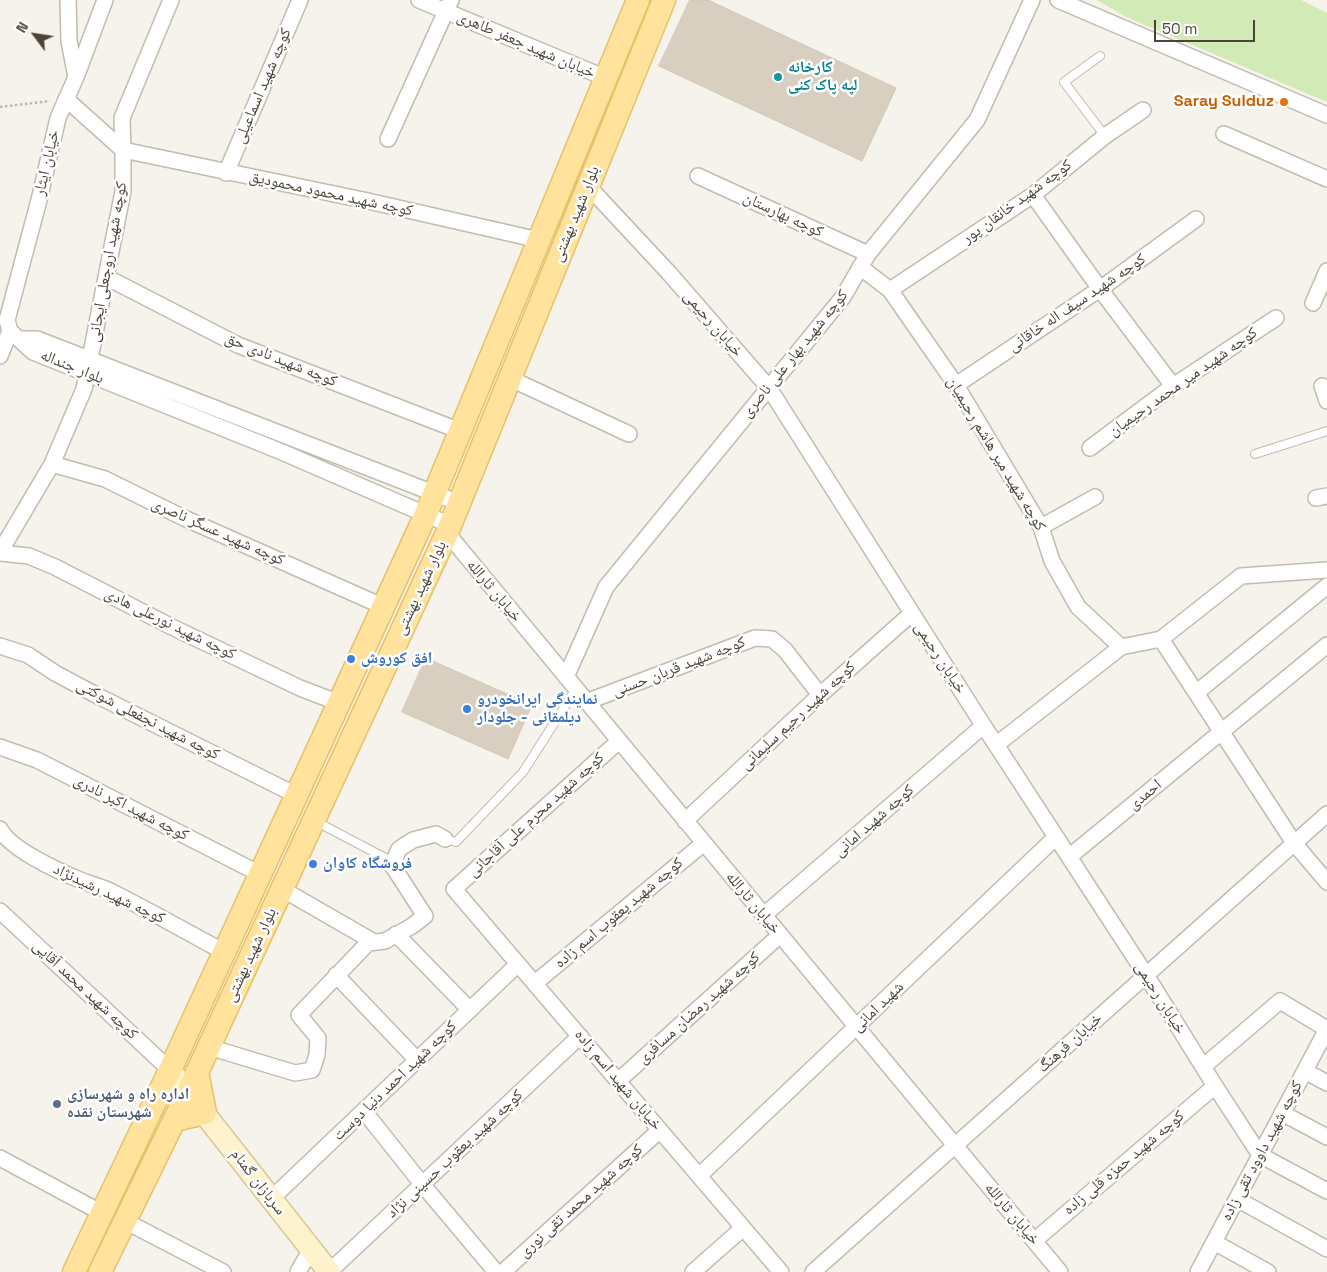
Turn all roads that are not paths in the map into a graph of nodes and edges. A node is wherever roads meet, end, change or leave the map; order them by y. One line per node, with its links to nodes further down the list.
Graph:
1 (68, 0): 12 (street)
2 (105, 0): 12 (street, خیابان ایثار)
3 (171, 0): 20 (street, کوچه شهید اروجعلی ایجانی)
4 (300, 0): 21 (street, کوچه شهید اسماعیلی)
5 (419, 0): 10 (street, خیابان شهید جعفر طاهری)
6 (638, 0): 13 (main road, بلوار شهید بهشتی)
7 (664, 0): 24 (main road, بلوار شهید بهشتی)
8 (1032, 0): 28 (street, کوچه شهید بهار علی ناصری)
9 (1058, 0): 16 (street)
10 (448, 6): 13 (street, خیابان شهید جعفر طاهری); 19 (street)
11 (1100, 56): 18 (lane)
12 (76, 77): 14 (street, خیابان ایثار)
13 (606, 78): 27 (main road, بلوار شهید بهشتی)
14 (66, 99): 20 (street); 35 (street, خیابان ایثار)
15 (1143, 110): 18 (street, کوچه شهید خانقان پور)
16 (1327, 115)
17 (1224, 134): 23 (street)
18 (1105, 136): 25 (street, کوچه شهید خانقان پور)
19 (388, 139)
20 (123, 150): 21 (street, کوچه شهید محمود محمودیق); 30 (street, کوچه شهید اروجعلی ایجانی)
21 (226, 173): 27 (street, کوچه شهید محمود محمودیق)
22 (698, 176): 28 (street, کوچه بهارستان)
23 (1327, 179)
24 (588, 186): 38 (main road, بلوار شهید بهشتی); 42 (street, خیابان رحیمی)
25 (1033, 195): 31 (street); 32 (street, کوچه شهید خانقان پور)
26 (1196, 219): 31 (street, کوچه شهید سیف اله خاقانی)
27 (539, 240): 46 (main road, بلوار شهید بهشتی)
28 (864, 261): 32 (street, کوچه شهید میر هاشم رحیمیان); 42 (street, کوچه شهید بهار علی ناصری)
29 (1327, 271): 33 (street)
30 (106, 277): 37 (street, کوچه شهید اروجعلی ایجانی); 46 (street, کوچه شهید نادی حق)
31 (1100, 289): 39 (street, کوچه شهید سیف اله خاقانی); 40 (street)
32 (890, 290): 39 (street, کوچه شهید میر هاشم رحیمیان)
33 (1313, 303)
34 (1276, 318): 40 (street, کوچه شهید میر محمد رحیمیان)
35 (15, 335): 36 (street, خیابان ایثار); 37 (street, بلوار جنداله)
36 (0, 356)
37 (89, 367): 44 (street, بلوار جنداله); 45 (street, بلوار جنداله); 51 (street, کوچه شهید اروجعلی ایجانی)
38 (509, 378): 48 (street); 54 (main road, بلوار شهید بهشتی)
39 (956, 385): 56 (street, کوچه شهید میر هاشم رحیمیان)
40 (1173, 386): 49 (street, کوچه شهید میر محمد رحیمیان)
41 (1322, 386): 43 (street)
42 (769, 388): 62 (street, خیابان رحیمی); 67 (street, کوچه شهید بهار علی ناصری)
43 (1327, 401)
44 (236, 416): 45 (street); 52 (street, بلوار جنداله)
45 (227, 430): 55 (street, بلوار جنداله)
46 (460, 431): 52 (main road, بلوار شهید بهشتی)
47 (1327, 431): 50 (lane)
48 (629, 434)
49 (1090, 448)
50 (1255, 454)
51 (52, 464): 58 (street, کوچه شهید اروجعلی ایجانی); 61 (street, کوچه شهید عسگر ناصری)
52 (435, 493): 54 (street, بلوار جنداله); 55 (main road, بلوار شهید بهشتی)
53 (1095, 497): 56 (street)
54 (459, 503): 57 (main road, بلوار شهید بهشتی)
55 (426, 514): 57 (street, بلوار جنداله); 61 (main road, بلوار شهید بهشتی)
56 (1041, 527): 66 (street, کوچه شهید میر هاشم رحیمیان)
57 (448, 529): 67 (street, خیابان ثارالله); 80 (main road, بلوار شهید بهشتی)
58 (0, 553): 72 (street, کوچه شهید نورعلی هادی)
59 (1327, 570): 63 (street)
60 (1327, 586): 69 (street)
61 (382, 606): 72 (main road, بلوار شهید بهشتی)
62 (911, 614): 70 (street, کوچه شهید رحیم سلیمانی); 73 (street, خیابان رحیمی)
63 (1161, 639): 66 (street); 69 (street)
64 (1327, 645): 74 (street, احمدی)
65 (0, 646): 78 (street, کوچه شهید نجفعلی شوکتی)
66 (1121, 647): 76 (street)
67 (566, 677): 68 (street, خیابان ثارالله)
68 (576, 689): 71 (street, خیابان ثارالله); 84 (lane, کوچه شهید محرم علی آقاجانی)
69 (1196, 693): 74 (street)
70 (820, 694): 71 (street, کوچه شهید قربان حسنی); 81 (street, کوچه شهید رحیم سلیمانی)
71 (586, 702): 75 (street, خیابان ثارالله)
72 (338, 704): 78 (main road, بلوار شهید بهشتی)
73 (983, 726): 76 (street, خیابان رحیمی); 94 (street, کوچه شهید امانی)
74 (1222, 732): 86 (street); 87 (street, احمدی)
75 (619, 740): 81 (street, خیابان ثارالله); 92 (street, کوچه شهید محرم علی آقاجانی)
76 (996, 745): 83 (street, خیابان رحیمی)
77 (0, 747): 89 (street, کوچه شهید اکبر نادری)
78 (296, 795): 89 (main road, بلوار شهید بهشتی)
79 (1327, 814): 86 (street, خیابان فرهنگ)
80 (314, 820): 88 (lane); 91 (main road, بلوار شهید بهشتی)
81 (685, 821): 85 (street, خیابان ثارالله)
82 (0, 828): 98 (street, کوچه شهید رشیدنژاد)
83 (1056, 837): 87 (street, خیابان رحیمی); 104 (street, شهید امانی)
84 (445, 839): 88 (street)
85 (704, 843): 94 (street, خیابان ثارالله); 102 (street, کوچه شهید یعقوب اسم زاده)
86 (1294, 844): 90 (street); 100 (street, خیابان فرهنگ)
87 (1069, 857): 100 (street, خیابان رحیمی)
88 (393, 862): 95 (street)
89 (260, 874): 98 (main road, بلوار شهید بهشتی)
90 (1327, 882)
91 (282, 889): 97 (street); 107 (main road, بلوار شهید بهشتی)
92 (454, 889): 99 (street, خیابان شهید اسم زاده)
93 (0, 911): 110 (street, کوچه شهید محمد آقایی)
94 (764, 916): 96 (street, خیابان ثارالله)
95 (396, 934): 97 (street); 103 (street)
96 (780, 935): 104 (street, خیابان ثارالله); 113 (street, کوچه شهید رمضان مسافری)
97 (374, 942): 101 (street)
98 (224, 952): 110 (main road, بلوار شهید بهشتی)
99 (518, 964): 102 (street, خیابان شهید اسم زاده); 103 (street, کوچه شهید احمد دنیا دوست)
100 (1146, 975): 109 (street, خیابان رحیمی); 123 (street, خیابان فرهنگ)
101 (336, 976): 107 (street); 108 (street)
102 (535, 983): 106 (street, خیابان شهید اسم زاده)
103 (470, 1010): 108 (street, کوچه شهید احمد دنیا دوست)
104 (857, 1027): 123 (street, خیابان ثارالله); 126 (street, شهید امانی)
105 (1327, 1029): 109 (street); 111 (street, کوچه شهید داوود تقی زاده)
106 (580, 1036): 113 (street, خیابان شهید اسم زاده); 127 (street, کوچه شهید یعقوب حسینی نژاد)
107 (209, 1047): 112 (main road, بلوار شهید بهشتی)
108 (417, 1060): 117 (street, کوچه شهید احمد دنیا دوست)
109 (1204, 1066): 115 (street, خیابان رحیمی)
110 (170, 1070): 116 (street, سربازان گمنام); 131 (main road, بلوار شهید بهشتی)
111 (1305, 1071): 114 (street); 118 (street, کوچه شهید داوود تقی زاده)
112 (197, 1072): 116 (main road, بلوار شهید بهشتی); 119 (main road)
113 (618, 1081): 121 (street, خیابان شهید اسم زاده)
114 (1327, 1083)
115 (1215, 1086): 124 (street, خیابان رحیمی); 134 (street, کوچه شهید حمزه قلی زاده)
116 (188, 1092): 119 (street, سربازان گمنام); 120 (main road, بلوار شهید بهشتی)
117 (364, 1111): 127 (street); 129 (street, کوچه شهید احمد دنیا دوست)
118 (1282, 1113): 122 (street); 124 (street, کوچه شهید داوود تقی زاده)
119 (205, 1114): 120 (main road); 129 (street, سربازان گمنام)
120 (174, 1120): 132 (main road, بلوار شهید بهشتی)
121 (660, 1130): 126 (street, خیابان شهید اسم زاده); 144 (street, کوچه شهید محمد تقی نوری)
122 (1327, 1137)
123 (955, 1146): 134 (street, خیابان ثارالله); 147 (street, خیابان فرهنگ)
124 (1260, 1155): 128 (street); 130 (street, کوچه شهید داوود تقی زاده)
125 (0, 1158): 131 (street)
126 (699, 1176): 133 (street, خیابان شهید اسم زاده)
127 (422, 1184): 142 (street, کوچه شهید یعقوب حسینی نژاد); 143 (street)
128 (1327, 1191)
129 (271, 1199): 136 (street, سربازان گمنام)
130 (1236, 1200): 135 (street, کوچه شهید داوود تقی زاده); 137 (street)
131 (102, 1213): 138 (main road, بلوار شهید بهشتی)
132 (125, 1221): 139 (main road, بلوار شهید بهشتی); 140 (street)
133 (743, 1228): 145 (street); 146 (street, خیابان شهید اسم زاده)
134 (1034, 1241): 148 (street, خیابان ثارالله)
135 (1214, 1242): 149 (street, کوچه شهید داوود تقی زاده); 150 (street)
136 (311, 1249): 141 (street); 142 (street, سربازان گمنام)
137 (1327, 1249)
138 (74, 1272)
139 (100, 1272)
140 (223, 1272)
141 (298, 1272)
142 (329, 1272)
143 (496, 1272)
144 (503, 1272)
145 (693, 1272)
146 (781, 1272)
147 (813, 1272)
148 (1060, 1272)
149 (1198, 1272)
150 (1268, 1272)

